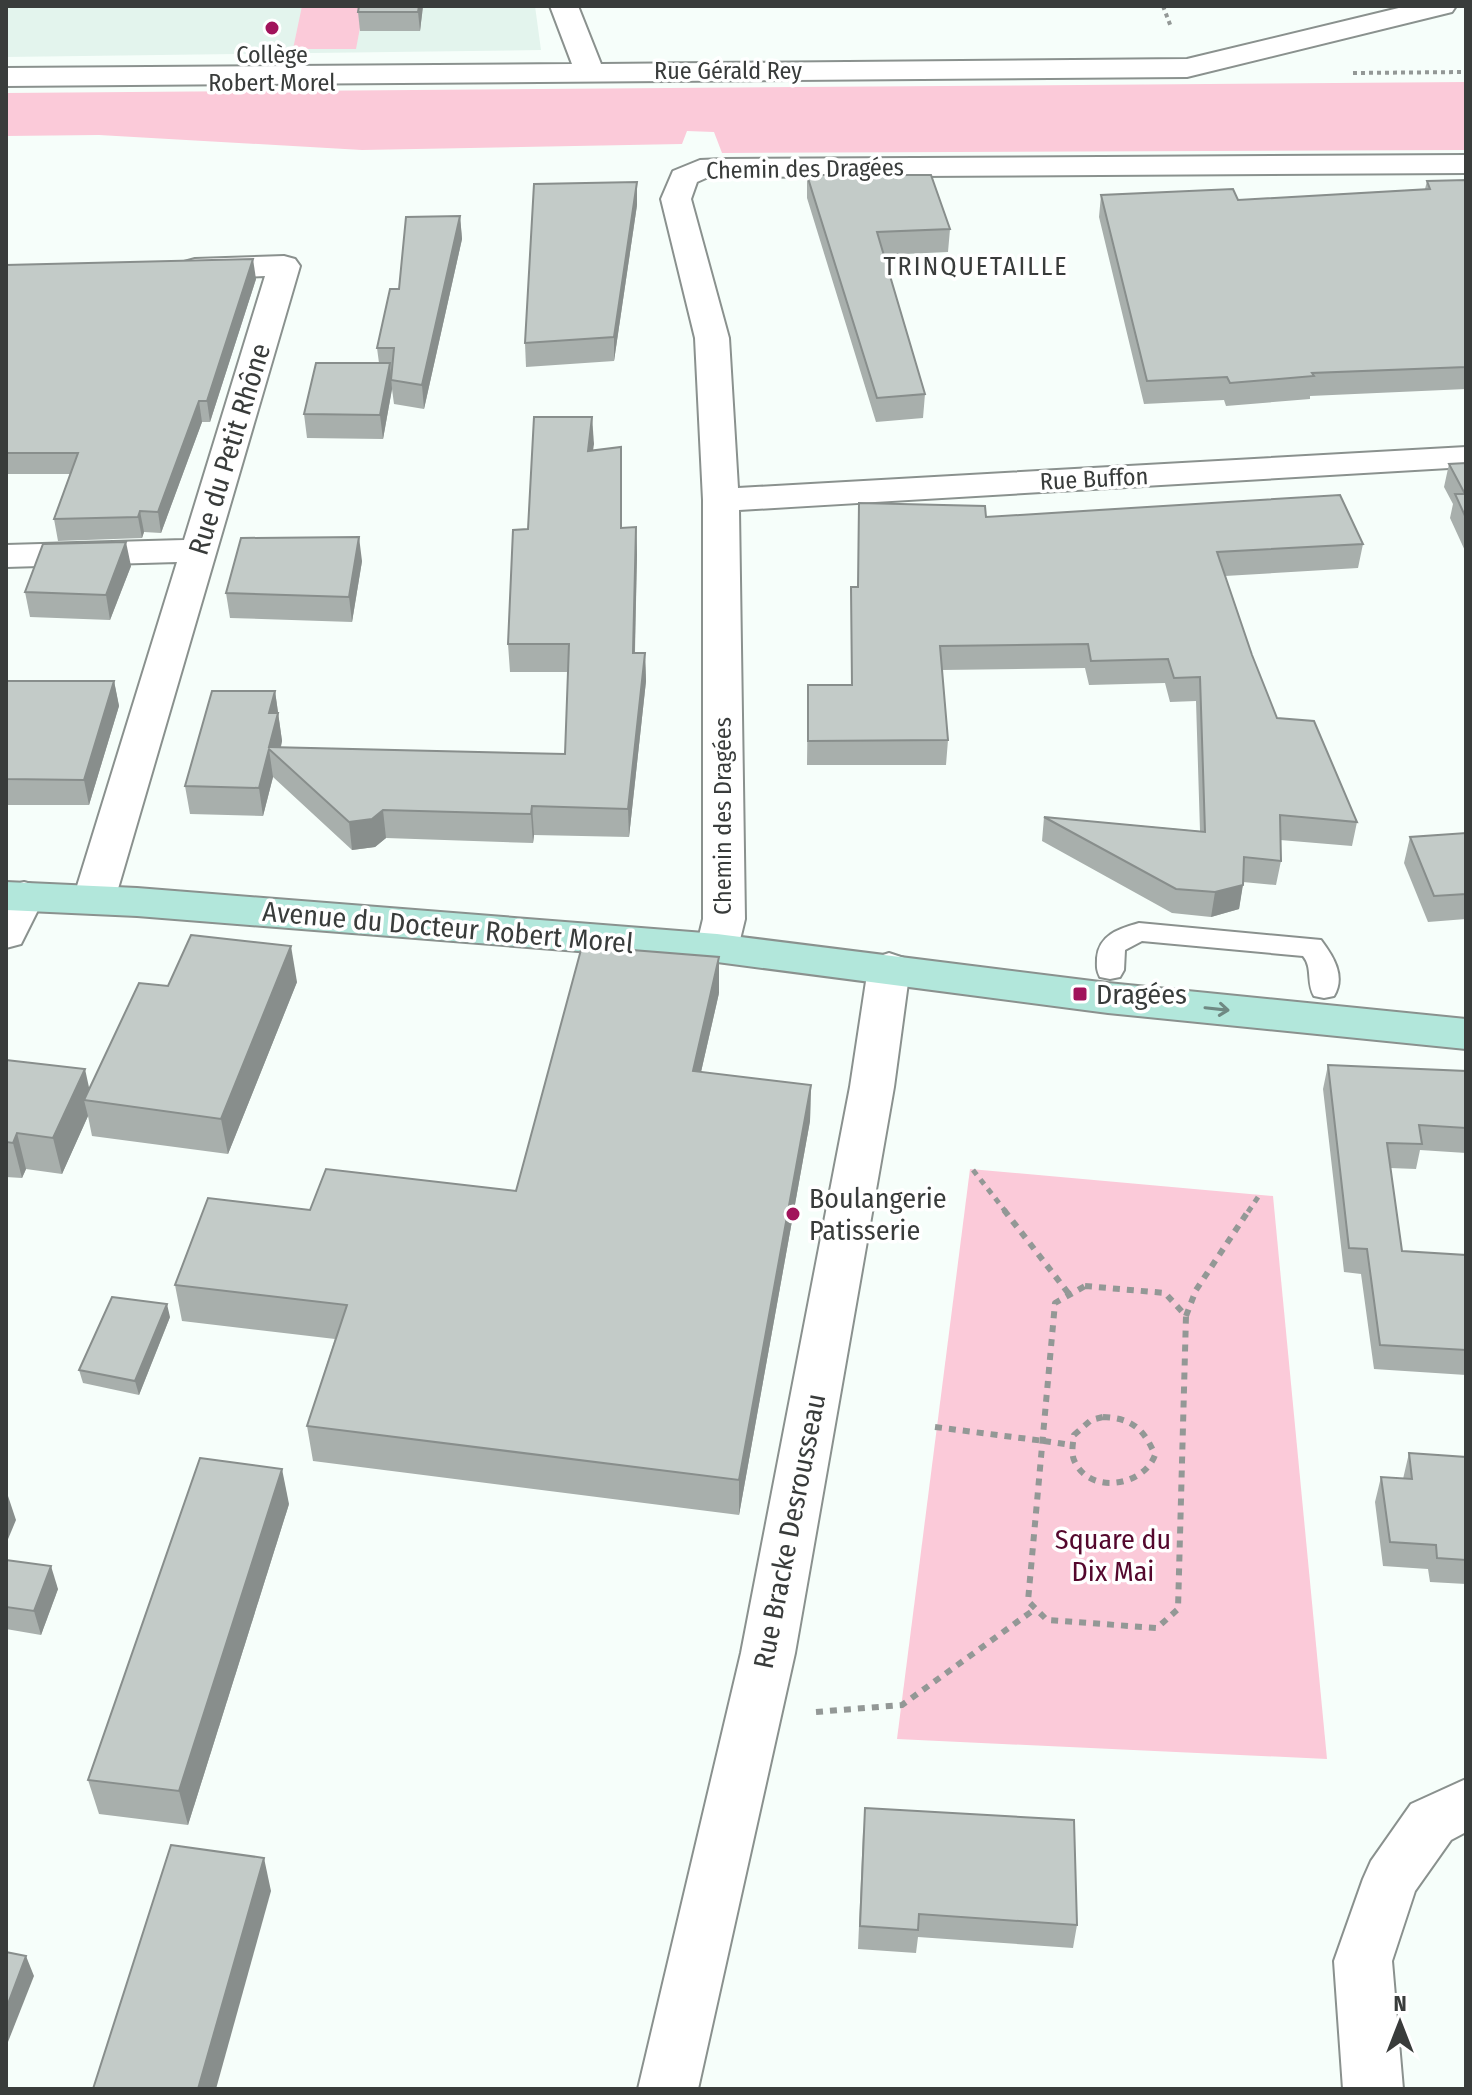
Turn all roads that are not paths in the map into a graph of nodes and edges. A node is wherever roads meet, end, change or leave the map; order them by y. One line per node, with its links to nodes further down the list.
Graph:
1 (564, 6): 3 (street)
2 (1442, 6): 3 (street, Rue Gérald Rey)
3 (590, 72): 4 (street, Rue Gérald Rey)
4 (6, 77)
5 (1466, 164): 8 (street, Chemin des Dragées)
6 (161, 269): 9 (street, Rue du Petit Rhône)
7 (1466, 457): 8 (street, Rue Buffon)
8 (721, 500): 14 (street, Chemin des Dragées)
9 (198, 551): 10 (street); 12 (street, Rue du Petit Rhône)
10 (6, 556)
11 (15, 896): 12 (street, Avenue du Docteur Robert Morel); 13 (street)
12 (94, 899): 14 (street, Avenue du Docteur Robert Morel)
13 (6, 934)
14 (717, 948): 15 (street, Avenue du Docteur Robert Morel)
15 (889, 968): 16 (street, Avenue du Docteur Robert Morel); 17 (street, Avenue du Docteur Robert Morel, one-way to 17); 19 (street, Rue Bracke Desrousseau)
16 (1466, 1011)
17 (1466, 1034)
18 (1466, 1804): 20 (street)
19 (668, 2089)
20 (1373, 2089)

